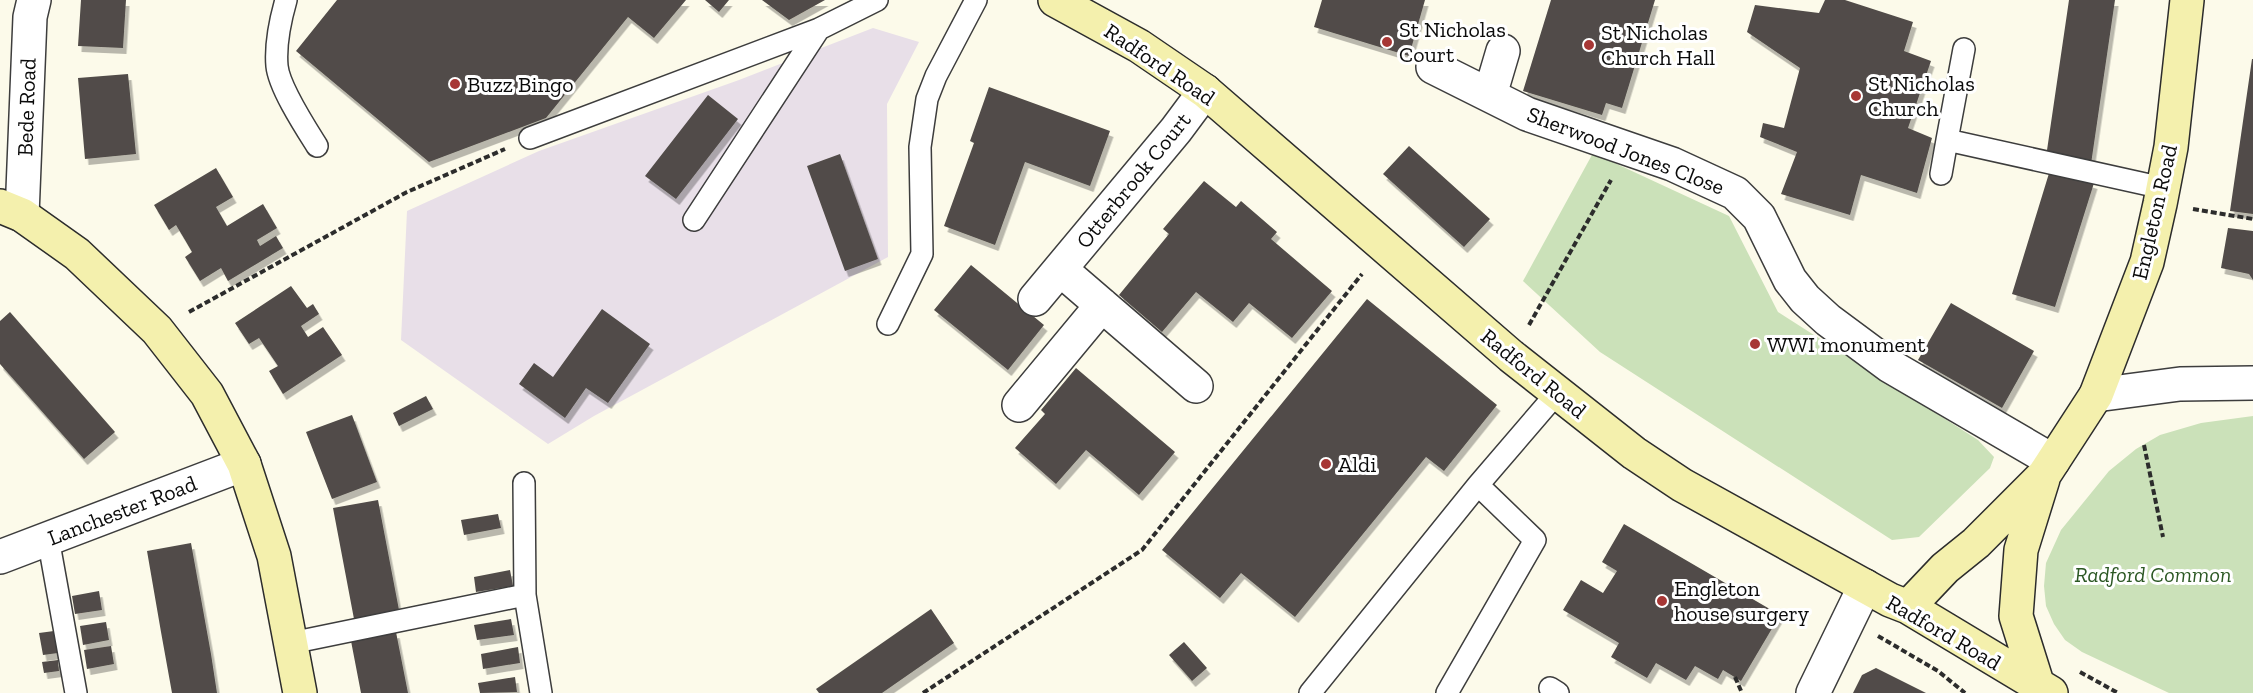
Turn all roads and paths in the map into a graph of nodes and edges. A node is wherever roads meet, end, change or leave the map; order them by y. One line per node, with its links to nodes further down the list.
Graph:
1 (34, 0): 19 (street, Bede Road)
2 (286, 0): 15 (lane)
3 (877, 0): 7 (lane)
4 (976, 0): 26 (lane)
5 (1055, 0): 11 (main road, Radford Road)
6 (2187, 0): 18 (main road, Engleton Road)
7 (819, 29): 13 (lane); 21 (lane)
8 (1964, 49): 14 (lane)
9 (1503, 51): 12 (street)
10 (1433, 67): 12 (street, Sherwood Jones Close)
11 (1205, 91): 22 (main road, Radford Road); 23 (street, Otterbrook Court)
12 (1490, 95): 36 (street, Sherwood Jones Close)
13 (530, 138): 27 (path)
14 (1947, 140): 16 (lane); 18 (lane)
15 (317, 146)
16 (1941, 174)
17 (1613, 177): 28 (path)
18 (2162, 196): 20 (path); 32 (main road, Engleton Road)
19 (11, 210): 27 (main road)
20 (2253, 219)
21 (694, 220)
22 (1384, 246): 31 (main road, Radford Road); 51 (path)
23 (1060, 269): 24 (street, Otterbrook Court); 25 (street, Otterbrook Court)
24 (1035, 298)
25 (1102, 305): 30 (street, Otterbrook Court); 33 (street)
26 (888, 324)
27 (157, 330): 35 (main road)
28 (1526, 331)
29 (2253, 383): 32 (street)
30 (1196, 386)
31 (1557, 393): 38 (lane); 42 (main road, Radford Road)
32 (2096, 395): 36 (main road, Engleton Road)
33 (1019, 405)
34 (2144, 445): 39 (path)
35 (244, 464): 40 (street, Lanchester Road); 45 (main road)
36 (2049, 468): 44 (main road, Engleton Road); 47 (main road, Engleton Road)
37 (524, 483): 43 (lane)
38 (1478, 486): 52 (lane); 53 (lane)
39 (2163, 537)
40 (48, 538): 41 (street, Lanchester Road); 48 (lane)
41 (0, 557)
42 (1865, 586): 44 (main road, Radford Road); 55 (street)
43 (525, 595): 45 (lane); 50 (lane)
44 (1908, 607): 47 (main road, Radford Road)
45 (291, 643): 49 (main road)
46 (1735, 677): 54 (path)
47 (2031, 686)
48 (76, 693)
49 (300, 693)
50 (541, 693)
51 (923, 693)
52 (1310, 693)
53 (1447, 693)
54 (1742, 693)
55 (1813, 693)

